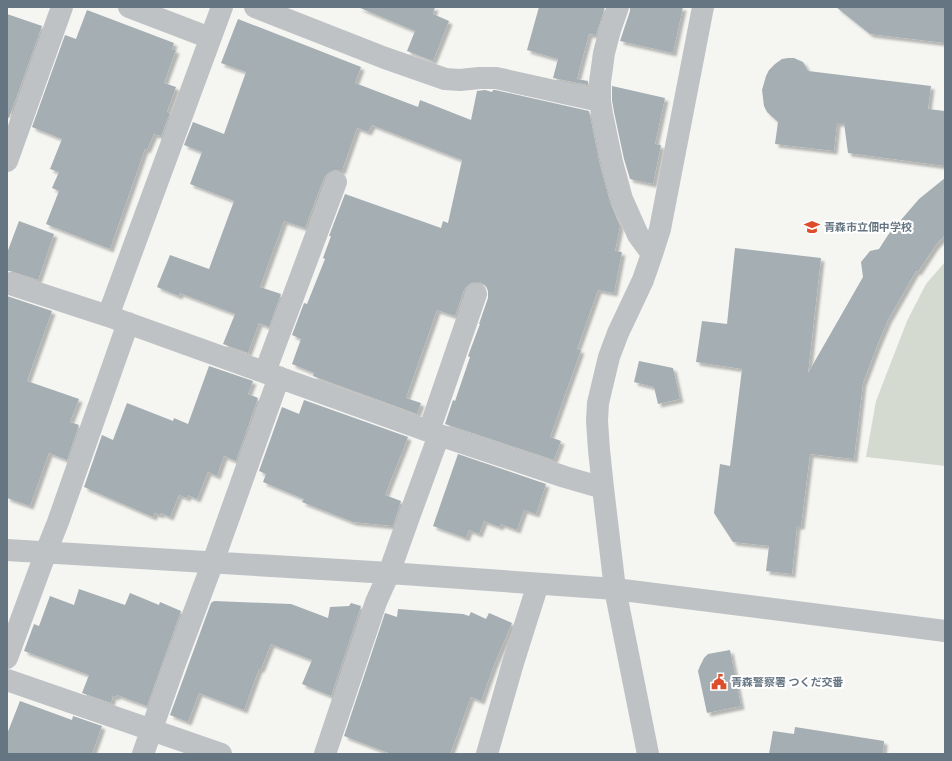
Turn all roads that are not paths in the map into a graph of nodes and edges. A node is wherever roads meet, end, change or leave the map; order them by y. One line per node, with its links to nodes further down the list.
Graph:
1 (62, 7): 9 (street)
2 (129, 7): 7 (street)
3 (222, 7): 7 (street)
4 (254, 7): 8 (street)
5 (618, 7): 8 (street)
6 (704, 7): 11 (street)
7 (210, 38): 14 (street)
8 (600, 101): 11 (street)
9 (7, 161)
10 (336, 182): 15 (street)
11 (652, 254): 17 (street)
12 (7, 283): 14 (street)
13 (476, 294): 16 (street)
14 (118, 320): 15 (street); 19 (street)
15 (272, 374): 16 (street); 20 (street)
16 (434, 433): 17 (street); 21 (street)
17 (602, 488): 23 (street)
18 (7, 550): 19 (street)
19 (46, 552): 20 (street); 25 (street)
20 (213, 562): 21 (street); 27 (street)
21 (389, 573): 22 (street); 30 (street)
22 (538, 584): 23 (street); 31 (street)
23 (615, 589): 24 (street); 32 (street)
24 (945, 631)
25 (7, 658)
26 (7, 680): 27 (street)
27 (151, 729): 28 (street); 29 (street)
28 (143, 754)
29 (221, 754)
30 (325, 754)
31 (487, 754)
32 (648, 754)

